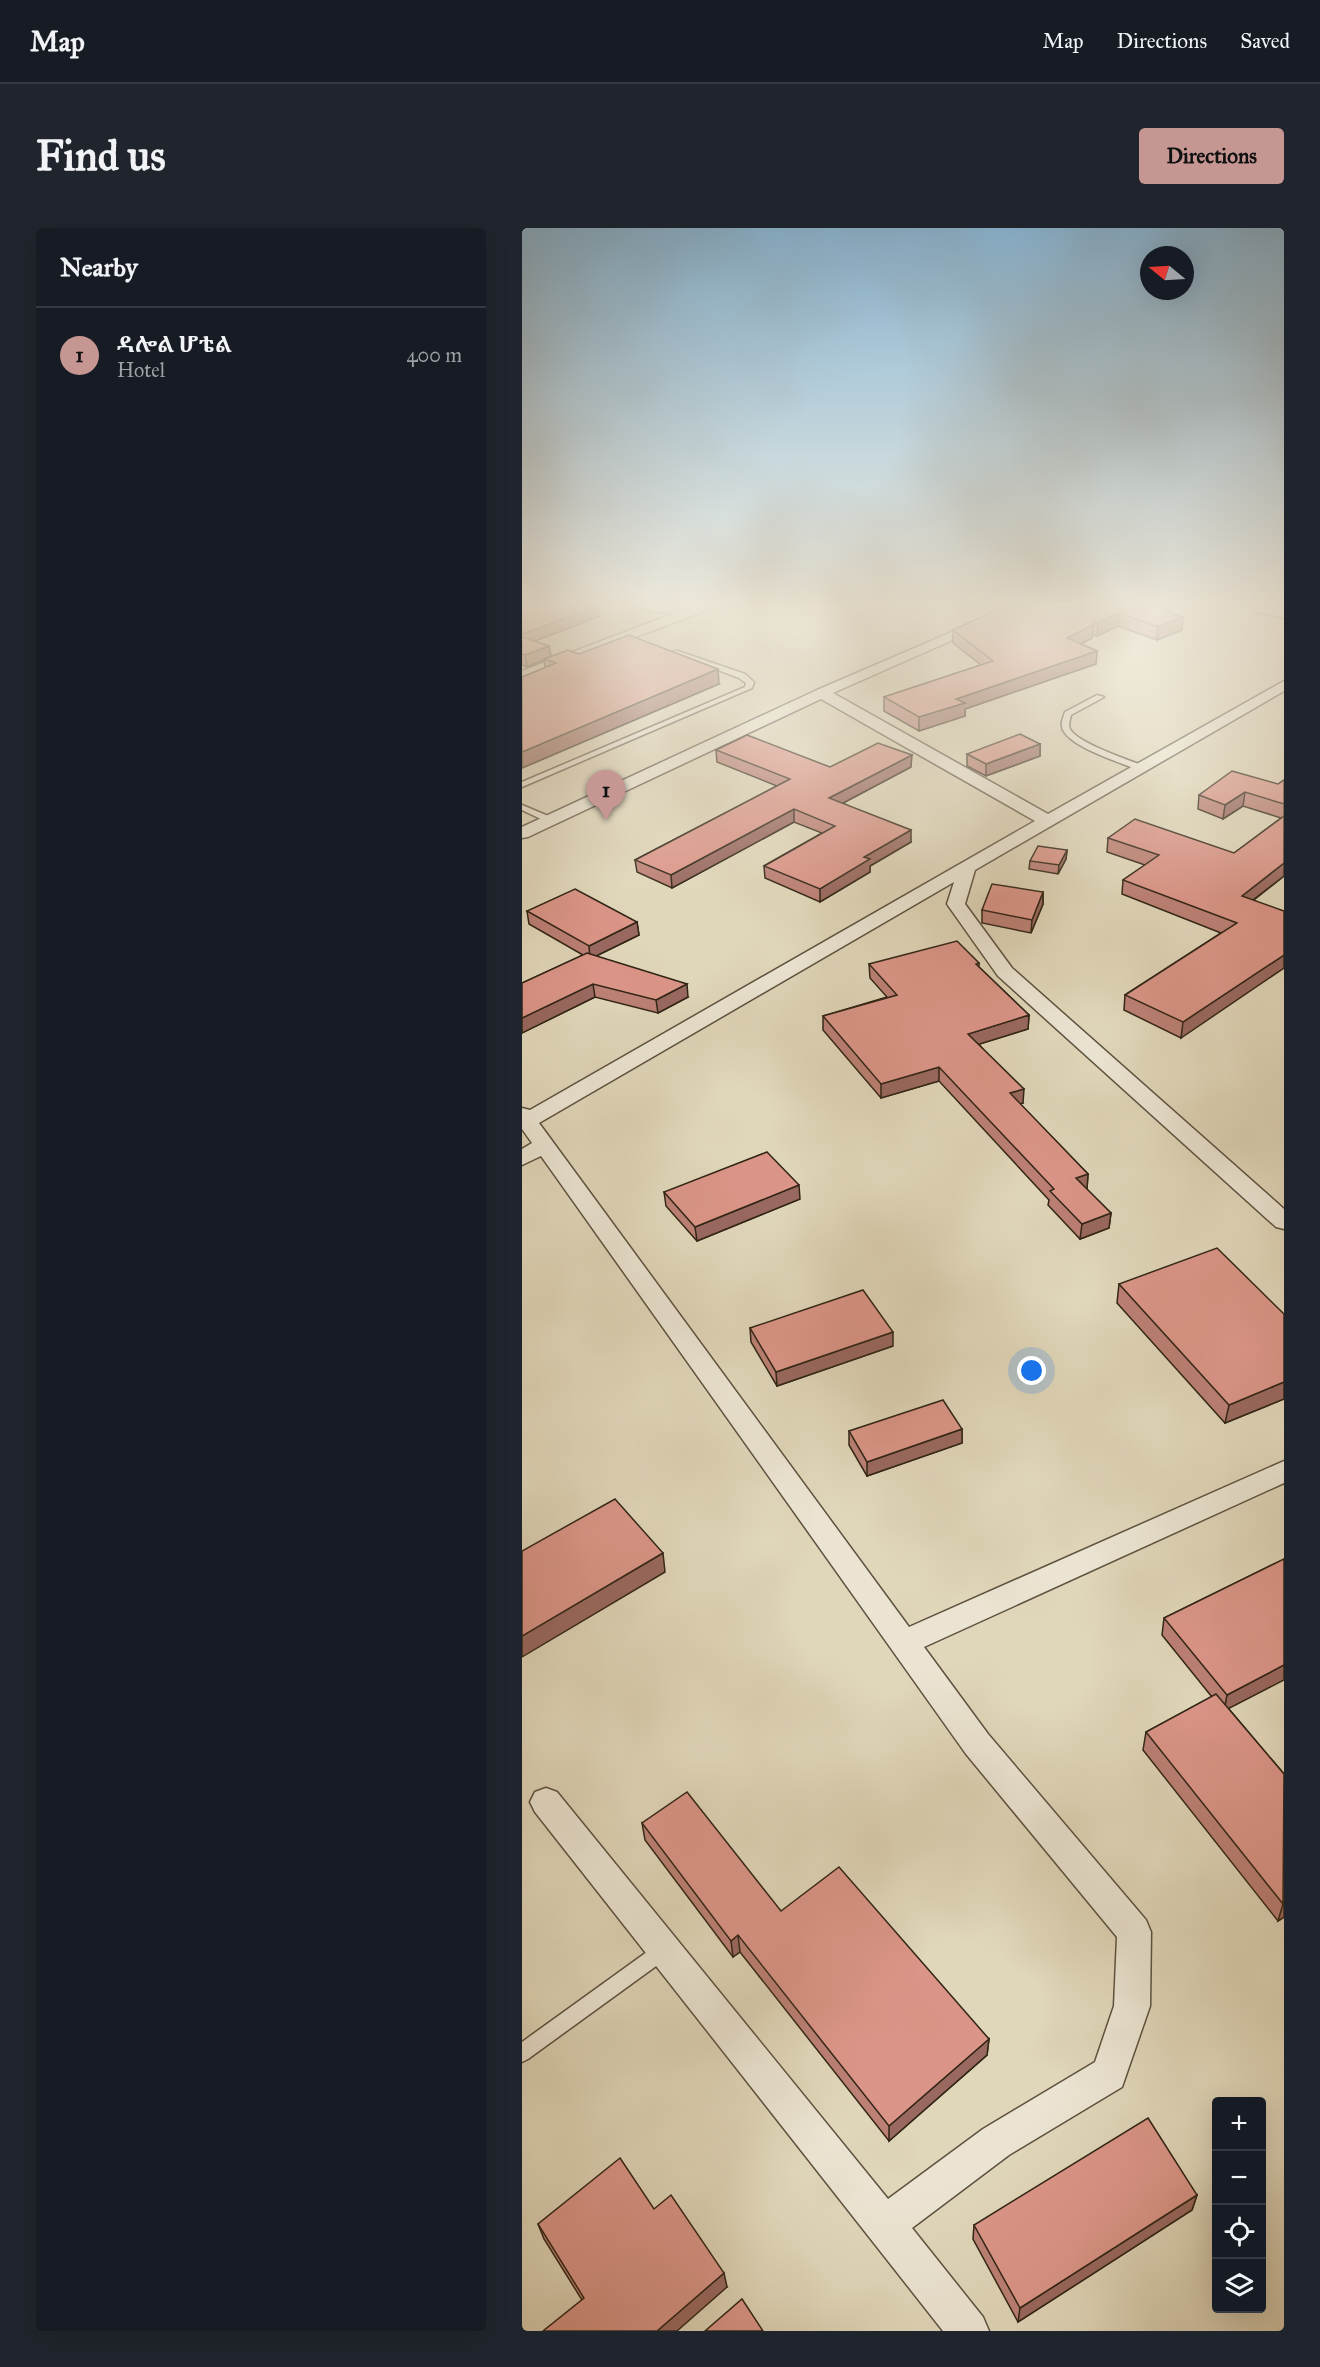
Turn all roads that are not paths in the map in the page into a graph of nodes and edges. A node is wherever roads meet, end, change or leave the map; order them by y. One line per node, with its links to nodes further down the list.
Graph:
1 (708, 705): 7 (lane)
2 (796, 705): 9 (street)
3 (843, 705): 10 (street)
4 (1085, 705): 6 (lane)
5 (1249, 705): 6 (street)
6 (1141, 768): 10 (street)
7 (522, 784)
8 (522, 807): 9 (lane)
9 (550, 820): 11 (street)
10 (1048, 822): 12 (street)
11 (522, 833)
12 (967, 869): 13 (street); 15 (street)
13 (524, 1117): 14 (street)
14 (533, 1151): 17 (street)
15 (1284, 1222)
16 (1284, 1471): 17 (street)
17 (904, 1643): 21 (street)
18 (546, 1802): 19 (street)
19 (664, 1950): 20 (lane); 21 (street)
20 (522, 2052)
21 (884, 2225): 22 (street)
22 (969, 2331)

